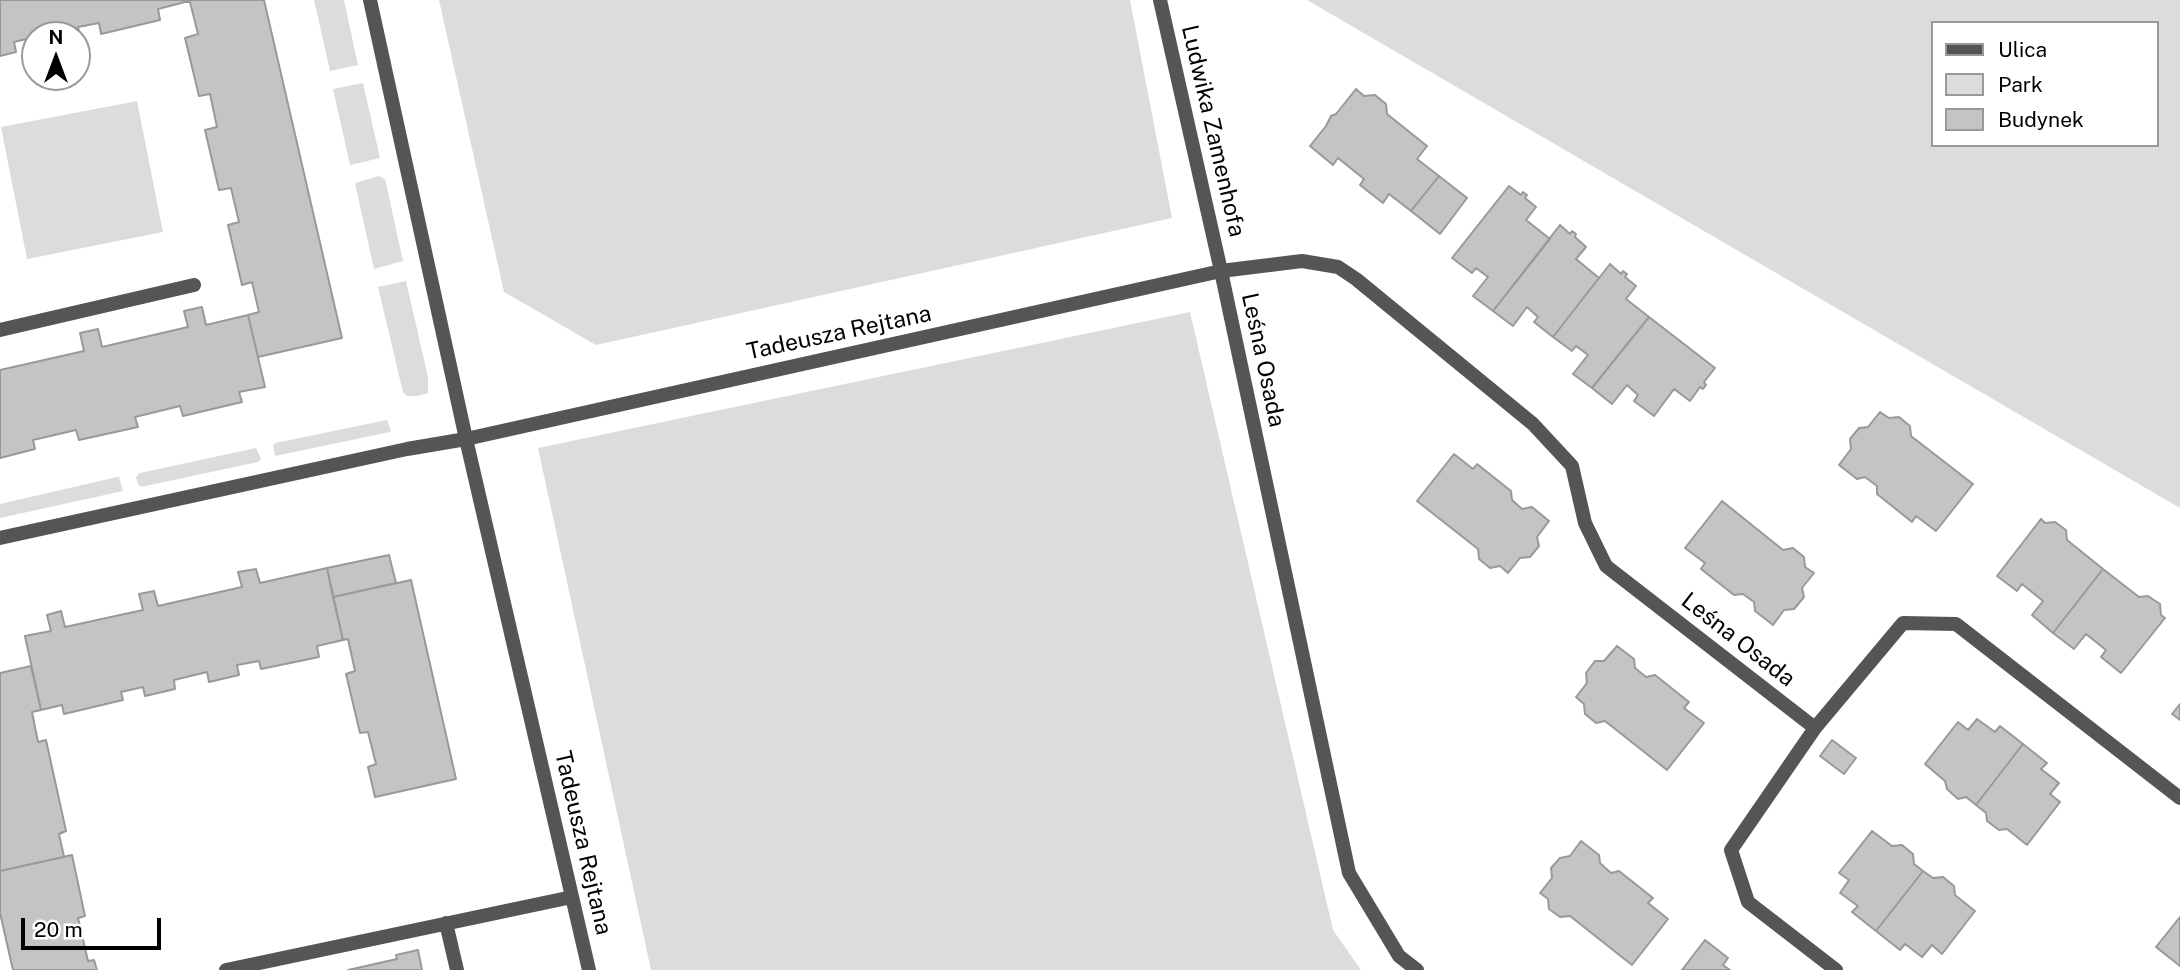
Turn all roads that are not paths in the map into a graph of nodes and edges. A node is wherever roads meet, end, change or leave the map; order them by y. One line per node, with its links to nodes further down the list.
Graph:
1 (370, 0): 6 (street)
2 (1160, 0): 3 (street, Ludwika Zamenhofa)
3 (1221, 271): 6 (street, Tadeusza Rejtana); 8 (street, Leśna Osada); 15 (street, Leśna Osada)
4 (194, 285): 5 (street)
5 (0, 330)
6 (466, 439): 7 (street, Tadeusza Rejtana); 10 (street, Tadeusza Rejtana)
7 (0, 538)
8 (1815, 728): 9 (street); 16 (street)
9 (2180, 798)
10 (572, 897): 11 (street); 14 (street, Tadeusza Rejtana)
11 (446, 923): 12 (street); 13 (street)
12 (226, 970)
13 (457, 970)
14 (589, 970)
15 (1417, 970)
16 (1836, 970)

